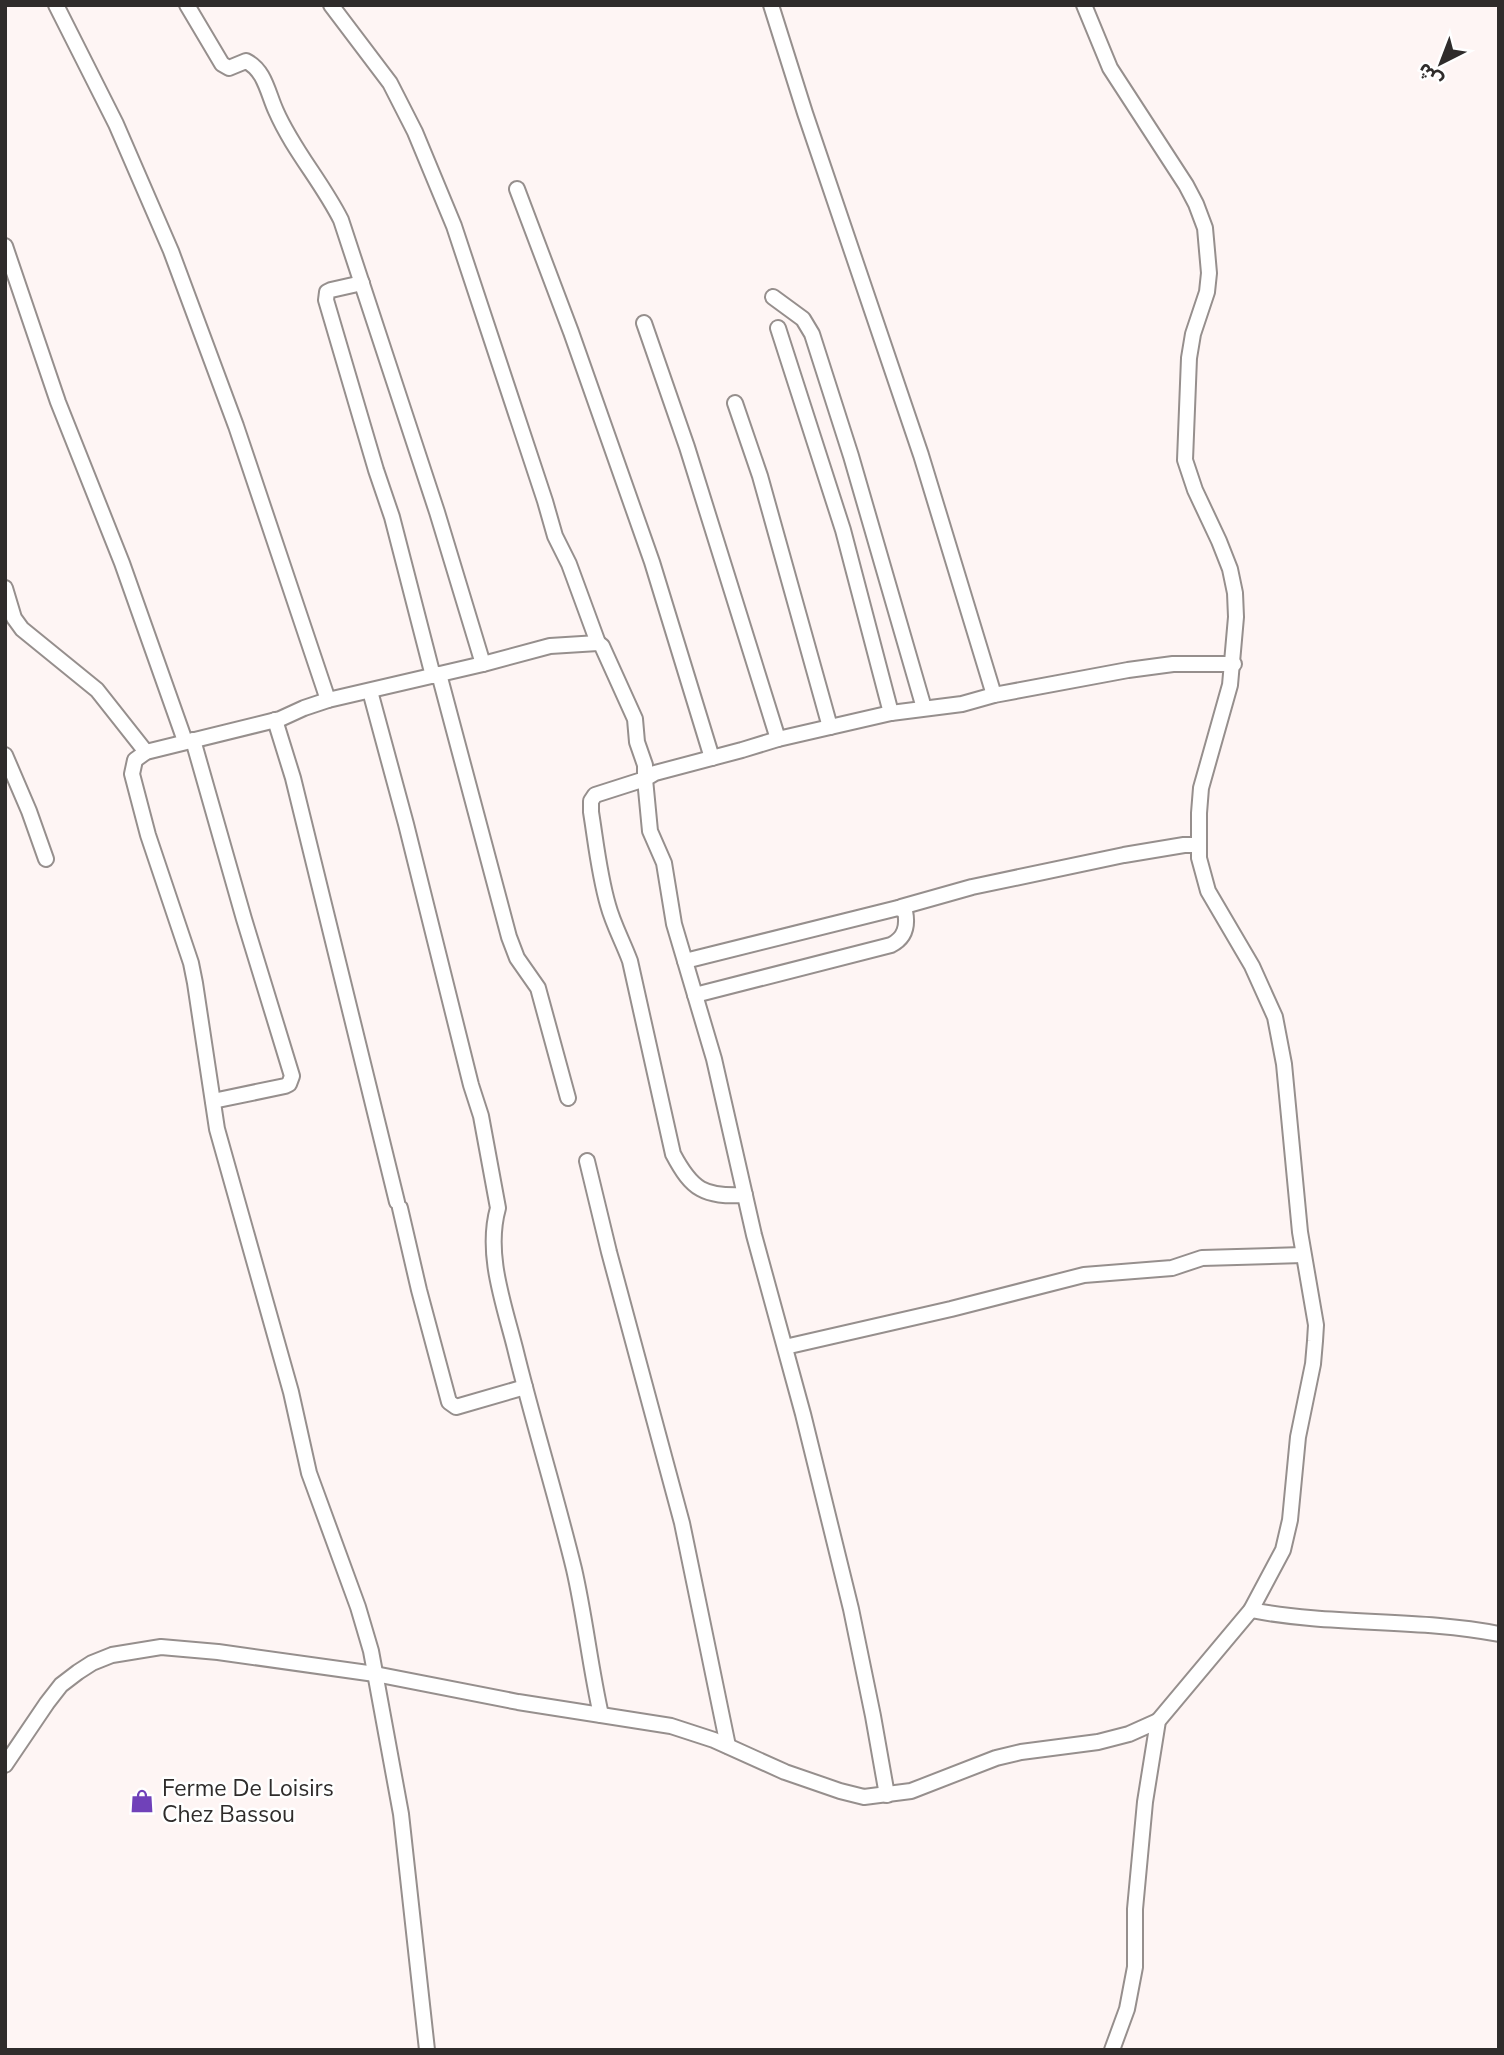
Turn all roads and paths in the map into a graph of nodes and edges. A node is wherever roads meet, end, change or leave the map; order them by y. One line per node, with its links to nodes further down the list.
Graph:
1 (56, 5): 20 (street)
2 (187, 5): 8 (street)
3 (331, 5): 14 (street)
4 (771, 5): 19 (street)
5 (1084, 5): 16 (street)
6 (517, 189): 29 (street)
7 (5, 246): 26 (street)
8 (362, 283): 15 (street); 17 (street)
9 (773, 297): 21 (street)
10 (644, 323): 25 (street)
11 (778, 328): 22 (street)
12 (735, 403): 24 (street)
13 (5, 588): 27 (street)
14 (598, 643): 15 (street); 30 (street)
15 (482, 664): 17 (street)
16 (1234, 664): 19 (street); 31 (street)
17 (436, 675): 18 (street); 36 (street)
18 (370, 691): 20 (street); 42 (street)
19 (994, 695): 21 (street)
20 (328, 700): 23 (street)
21 (924, 708): 22 (street)
22 (891, 713): 24 (street)
23 (275, 720): 26 (street); 42 (street)
24 (830, 727): 25 (street)
25 (778, 739): 29 (street)
26 (189, 741): 27 (street); 37 (street)
27 (146, 752): 37 (street)
28 (5, 755): 32 (street)
29 (712, 758): 30 (street)
30 (645, 779): 34 (street); 39 (street)
31 (1198, 845): 33 (street); 40 (street)
32 (46, 859)
33 (901, 907): 34 (street); 35 (street)
34 (685, 961): 35 (street)
35 (695, 995): 39 (street)
36 (568, 1098)
37 (213, 1101): 45 (street)
38 (587, 1161): 48 (street)
39 (744, 1195): 41 (street)
40 (1303, 1255): 41 (street); 43 (street)
41 (785, 1347): 50 (street)
42 (525, 1387): 46 (street)
43 (1251, 1610): 44 (street); 47 (street)
44 (1499, 1634)
45 (375, 1674): 46 (street); 49 (street); 51 (street)
46 (601, 1715): 48 (street)
47 (1158, 1721): 50 (street); 52 (street)
48 (728, 1746): 50 (street)
49 (5, 1765)
50 (887, 1795)
51 (427, 2050)
52 (1112, 2050)

